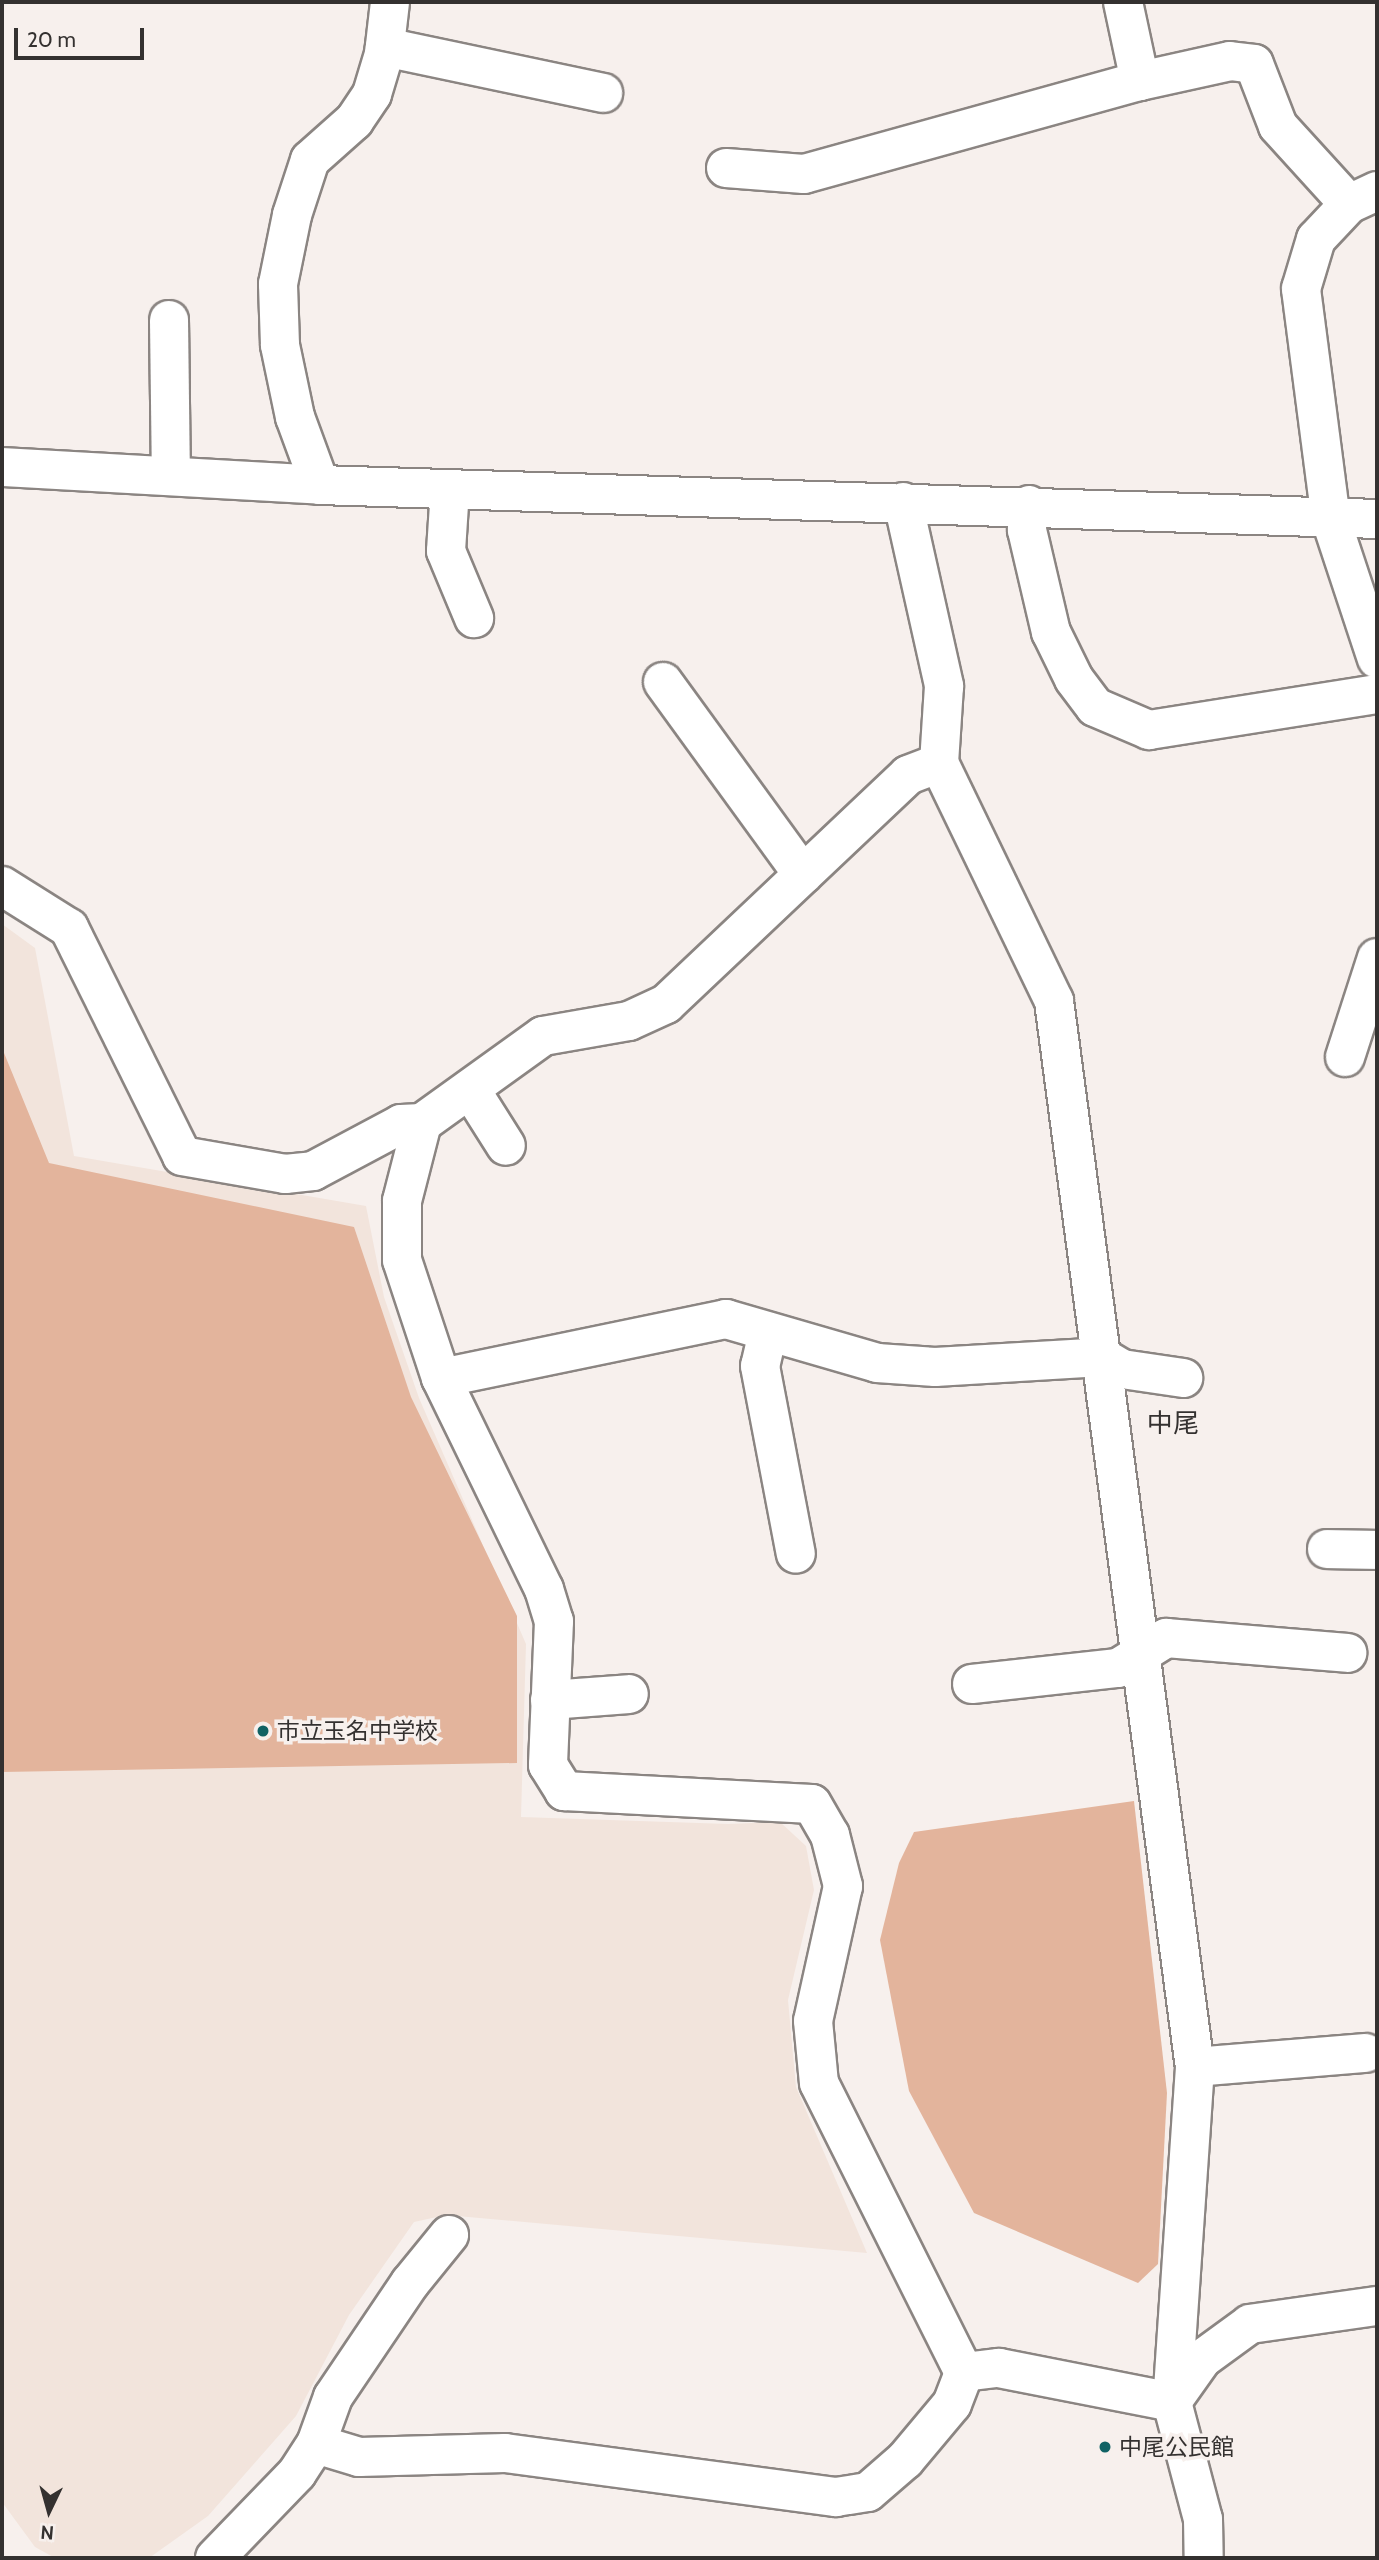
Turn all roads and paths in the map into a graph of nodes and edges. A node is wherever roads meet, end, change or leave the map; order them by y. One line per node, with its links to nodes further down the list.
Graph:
1 (390, 2): 3 (street)
2 (1123, 2): 4 (street)
3 (385, 47): 5 (street); 11 (street)
4 (1140, 81): 6 (street); 7 (street)
5 (603, 93)
6 (726, 168)
7 (1363, 197): 16 (street)
8 (169, 320): 10 (street)
9 (2, 467): 10 (street)
10 (171, 474): 11 (street)
11 (320, 485): 12 (street)
12 (450, 489): 13 (street); 17 (street)
13 (903, 502): 14 (street); 21 (street)
14 (1029, 505): 16 (street); 20 (street)
15 (1377, 519): 16 (street)
16 (1331, 520): 18 (street)
17 (474, 618)
18 (1377, 659)
19 (663, 682): 22 (street)
20 (1377, 694)
21 (939, 763): 22 (street); 30 (street)
22 (803, 875): 26 (street)
23 (2, 886): 27 (street)
24 (1375, 944): 25 (street)
25 (1345, 1057)
26 (470, 1089): 27 (street); 28 (street)
27 (422, 1123): 31 (street)
28 (506, 1146)
29 (768, 1332): 30 (street); 31 (street); 35 (street)
30 (1102, 1357): 32 (street); 36 (street)
31 (441, 1378): 40 (street)
32 (1183, 1378)
33 (1327, 1549): 34 (street)
34 (1377, 1550)
35 (796, 1555)
36 (1140, 1651): 37 (street); 38 (street); 42 (street)
37 (1347, 1653)
38 (972, 1684)
39 (629, 1695): 40 (street)
40 (550, 1700): 45 (street)
41 (1365, 2053): 42 (street)
42 (1195, 2067): 46 (street)
43 (449, 2235): 47 (street)
44 (1377, 2306): 46 (street)
45 (964, 2372): 46 (street); 47 (street)
46 (1172, 2402): 49 (street)
47 (316, 2444): 48 (street)
48 (215, 2558)
49 (1204, 2558)

